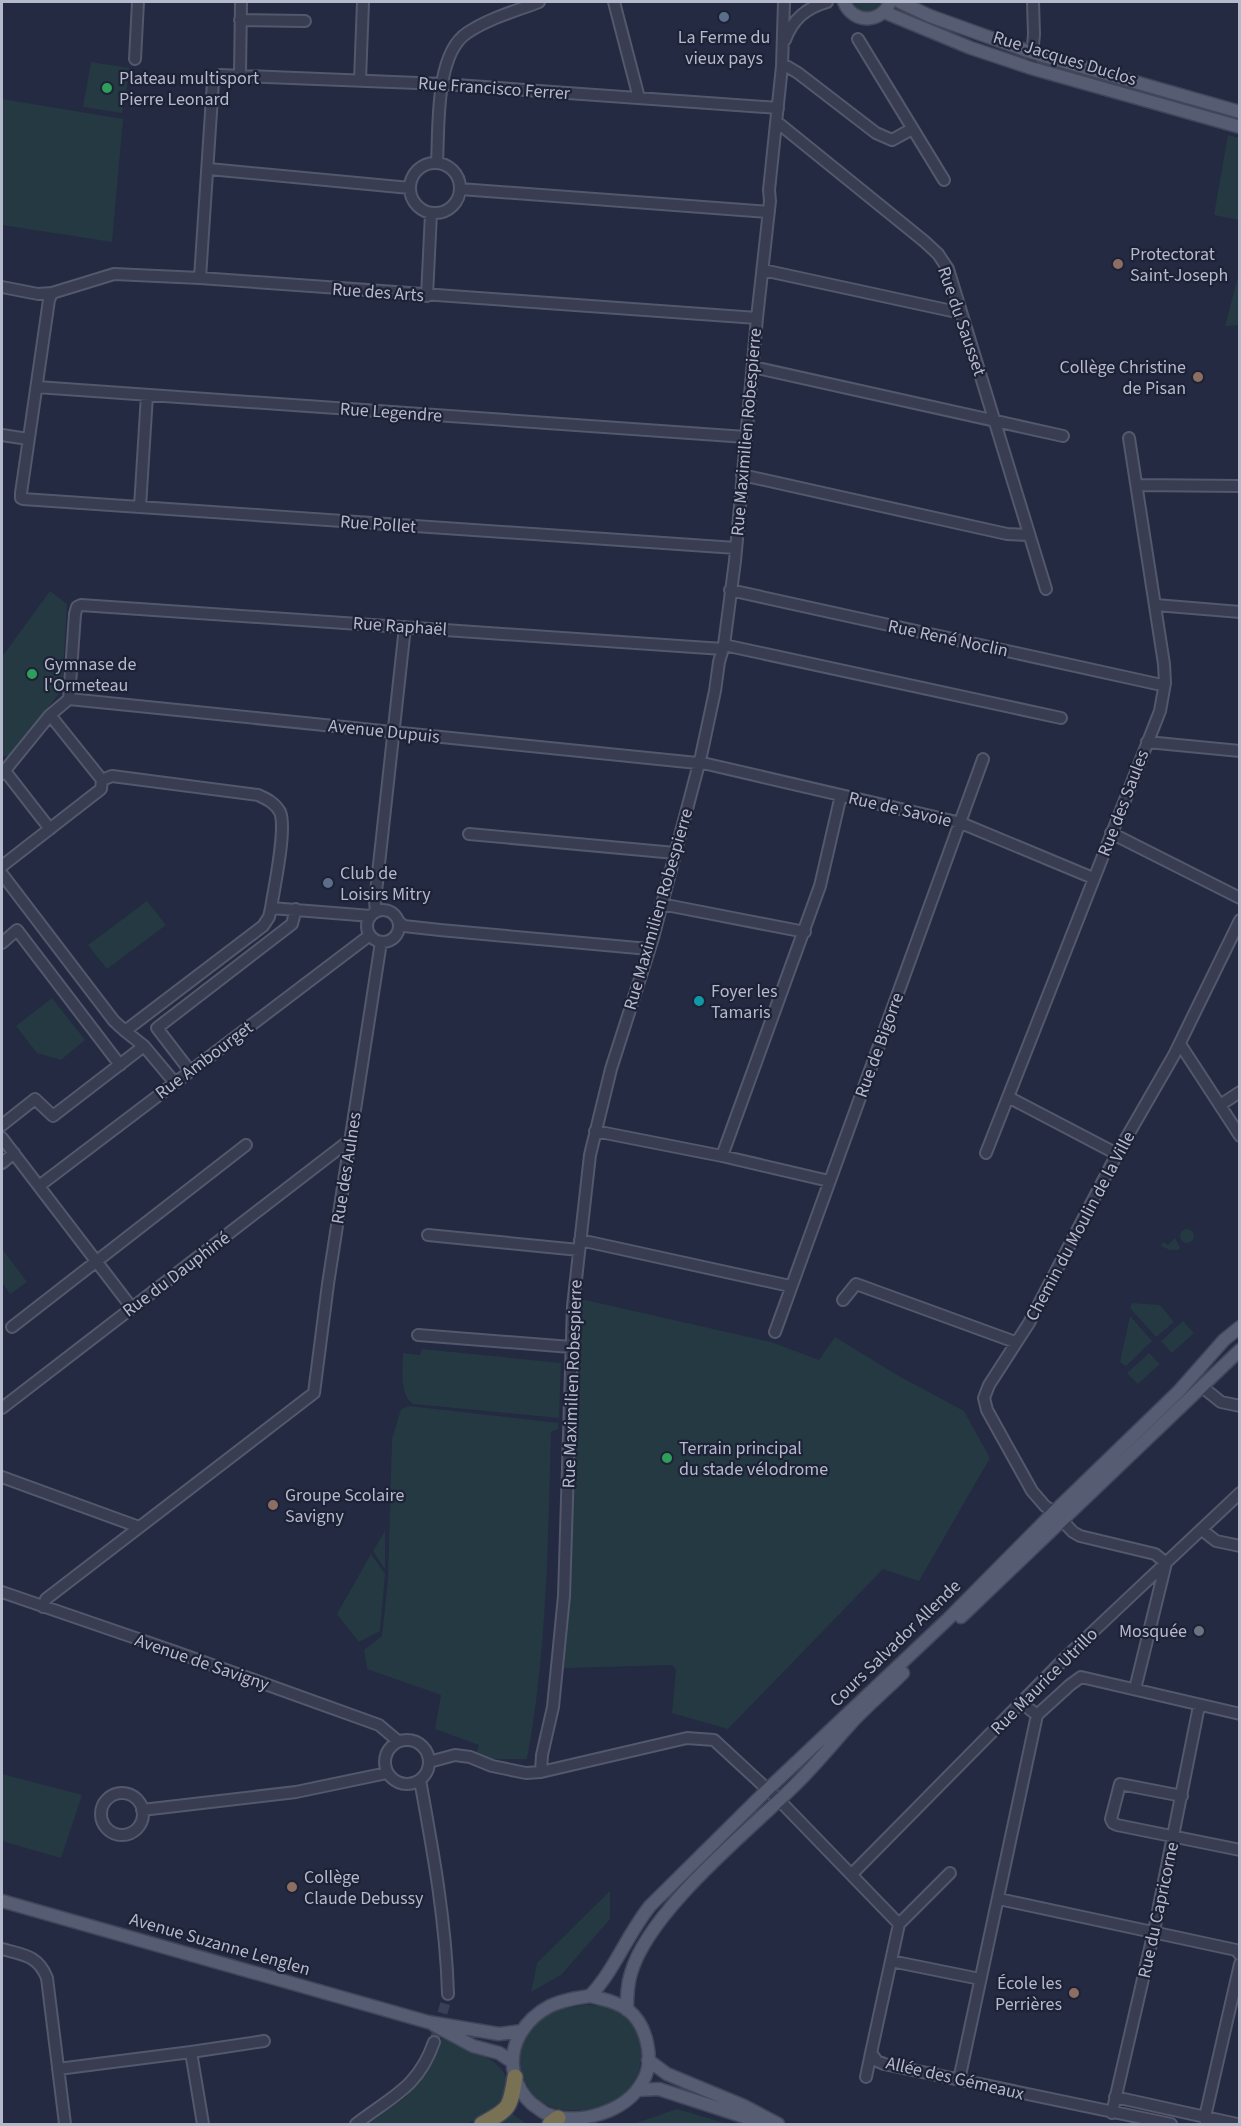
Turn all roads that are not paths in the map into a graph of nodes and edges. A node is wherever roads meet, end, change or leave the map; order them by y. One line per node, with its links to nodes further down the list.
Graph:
1 (138, 2): 17 (street)
2 (241, 2): 12 (street)
3 (363, 2): 21 (street)
4 (539, 2): 22 (street)
5 (614, 2): 23 (street)
6 (784, 2): 15 (street, Rue Maximilien Robespierre)
7 (900, 2): 16 (main road, Rue Jacques Duclos)
8 (1033, 2): 16 (street)
9 (824, 3): 10 (street, Rue Maximilien Robespierre); 15 (street, Rue Maximilien Robespierre)
10 (845, 4): 11 (main road)
11 (887, 7): 19 (main road, Rue Jacques Duclos)
12 (240, 20): 13 (street); 20 (street)
13 (305, 21)
14 (858, 39): 28 (street)
15 (783, 44): 18 (street, Rue Maximilien Robespierre)
16 (1033, 53): 19 (street); 25 (main road, Rue Jacques Duclos)
17 (135, 59)
18 (782, 66): 24 (street, Rue Maximilien Robespierre); 28 (street)
19 (1031, 68): 27 (main road, Rue Jacques Duclos)
20 (240, 74): 21 (street, Rue Francisco Ferrer); 30 (street, Rue Francisco Ferrer)
21 (360, 80): 22 (street, Rue Francisco Ferrer)
22 (442, 84): 23 (street, Rue Francisco Ferrer); 29 (street)
23 (639, 98): 24 (street, Rue Francisco Ferrer)
24 (778, 108): 26 (street, Rue Maximilien Robespierre)
25 (1239, 112)
26 (777, 122): 34 (street, Rue Maximilien Robespierre); 41 (street, Rue du Sausset)
27 (1239, 127)
28 (912, 129): 31 (street)
29 (437, 163): 32 (street); 33 (street)
30 (209, 169): 32 (street); 37 (street)
31 (944, 180)
32 (410, 188): 35 (street)
33 (460, 189): 34 (street); 35 (street)
34 (769, 212): 36 (street, Rue Maximilien Robespierre)
35 (431, 213): 40 (street)
36 (763, 270): 41 (street); 42 (street, Rue Maximilien Robespierre)
37 (200, 278): 39 (street, Rue des Arts); 40 (street, Rue des Arts)
38 (2, 286): 39 (street, Rue des Arts)
39 (52, 293): 44 (street)
40 (427, 296): 42 (street, Rue des Arts)
41 (961, 313): 46 (street, Rue du Sausset)
42 (757, 318): 43 (street, Rue Maximilien Robespierre)
43 (753, 368): 46 (street); 49 (street, Rue Maximilien Robespierre)
44 (37, 387): 45 (street, Rue Legendre); 51 (street)
45 (147, 394): 49 (street, Rue Legendre); 55 (street)
46 (995, 420): 48 (street); 56 (street, Rue du Sausset)
47 (2, 435): 51 (street)
48 (1063, 436)
49 (746, 437): 52 (street, Rue Maximilien Robespierre)
50 (1130, 438): 53 (street, Rue des Saules)
51 (28, 439): 55 (street, Rue Pollet)
52 (742, 475): 56 (street); 57 (street, Rue Maximilien Robespierre)
53 (1137, 485): 54 (street); 60 (street, Rue des Saules)
54 (1239, 486)
55 (140, 507): 57 (street, Rue Pollet)
56 (1029, 535): 58 (street, Rue du Sausset)
57 (736, 548): 59 (street, Rue Maximilien Robespierre)
58 (1046, 589)
59 (730, 590): 63 (street, Rue Maximilien Robespierre); 64 (street, Rue René Noclin)
60 (1156, 605): 61 (street); 64 (street, Rue des Saules)
61 (1239, 612)
62 (405, 627): 63 (street, Rue Raphaël); 65 (street, Rue Raphaël); 68 (street)
63 (723, 647): 67 (street, Rue Raphaël); 72 (street, Rue Maximilien Robespierre)
64 (1165, 683): 69 (street, Rue des Saules)
65 (69, 699): 66 (street); 68 (street, Avenue Dupuis)
66 (50, 715): 73 (street); 74 (street)
67 (1061, 718)
68 (393, 732): 72 (street, Avenue Dupuis); 88 (street)
69 (1147, 742): 70 (street); 78 (street, Rue des Saules)
70 (1239, 751)
71 (983, 759): 76 (street, Rue de Bigorre)
72 (699, 764): 75 (street, Rue de Savoie); 80 (street, Rue Maximilien Robespierre)
73 (3, 772): 77 (street)
74 (102, 780): 77 (street); 86 (street)
75 (841, 795): 76 (street, Rue de Savoie); 91 (street)
76 (961, 823): 83 (street, Rue de Savoie); 116 (street, Rue de Bigorre)
77 (50, 829): 81 (street)
78 (1111, 833): 83 (street, Rue des Saules); 84 (street)
79 (469, 834): 80 (street)
80 (675, 853): 85 (street, Rue Maximilien Robespierre)
81 (2, 866)
82 (2, 874): 96 (street)
83 (1093, 878): 103 (street, Rue des Saules)
84 (1239, 898)
85 (662, 904): 91 (street); 95 (street, Rue Maximilien Robespierre)
86 (271, 908): 87 (street); 96 (street)
87 (296, 909): 88 (street); 100 (street)
88 (373, 914): 90 (street); 92 (street)
89 (1239, 920): 97 (street, Chemin du Moulin de la Ville)
90 (399, 922): 93 (street); 95 (street)
91 (805, 932): 114 (street)
92 (370, 934): 93 (street); 100 (street, Rue Ambourget)
93 (381, 942): 109 (street, Rue des Aulnes)
94 (2, 943): 99 (street)
95 (649, 949): 106 (street, Rue Maximilien Robespierre)
96 (125, 1031): 98 (street)
97 (1180, 1044): 104 (street); 113 (street, Chemin du Moulin de la Ville)
98 (144, 1046): 99 (street); 101 (street)
99 (120, 1065): 105 (street)
100 (190, 1071): 101 (street, Rue Ambourget)
101 (175, 1083): 117 (street, Rue Ambourget)
102 (1239, 1092): 104 (street)
103 (1008, 1097): 112 (street, Rue des Saules); 113 (street)
104 (1220, 1105): 107 (street)
105 (2, 1125)
106 (595, 1131): 114 (street); 119 (street, Rue Maximilien Robespierre)
107 (1239, 1136)
108 (2, 1138): 111 (street)
109 (350, 1140): 123 (street, Rue du Dauphiné); 137 (street, Rue des Aulnes)
110 (246, 1145): 120 (street)
111 (14, 1153): 115 (street); 117 (street)
112 (986, 1153)
113 (1117, 1154): 128 (street, Chemin du Moulin de la Ville)
114 (722, 1156): 116 (street)
115 (2, 1163)
116 (829, 1181): 121 (street, Rue de Bigorre)
117 (39, 1186): 120 (street)
118 (428, 1235): 119 (street)
119 (579, 1245): 121 (street); 129 (street, Rue Maximilien Robespierre)
120 (97, 1262): 123 (street); 124 (street)
121 (790, 1286): 126 (street, Rue de Bigorre)
122 (843, 1300): 128 (street)
123 (132, 1308): 133 (street, Rue du Dauphiné)
124 (12, 1327)
125 (1239, 1327): 136 (main road, Cours Salvador Allende)
126 (775, 1332)
127 (418, 1335): 129 (street)
128 (1015, 1342): 136 (street, Chemin du Moulin de la Ville)
129 (571, 1347): 150 (street, Rue Maximilien Robespierre)
130 (1239, 1350): 131 (main road, Cours Salvador Allende)
131 (1201, 1386): 132 (street); 136 (main road, Cours Salvador Allende)
132 (1239, 1406)
133 (2, 1408)
134 (2, 1477): 137 (street)
135 (1239, 1493): 138 (street, Rue Maurice Utrillo)
136 (1058, 1516): 140 (street); 153 (main road, Cours Salvador Allende); 155 (main road, Cours Salvador Allende)
137 (139, 1527): 142 (street)
138 (1202, 1530): 139 (street); 140 (street, Rue Maurice Utrillo)
139 (1239, 1546)
140 (1166, 1563): 143 (street); 144 (street, Rue Maurice Utrillo)
141 (2, 1592): 142 (street, Avenue de Savigny)
142 (42, 1606): 148 (street, Avenue de Savigny)
143 (1135, 1689): 145 (street); 147 (street)
144 (1022, 1703): 147 (street); 160 (street, Rue Maurice Utrillo)
145 (1199, 1706): 146 (street); 154 (street, Rue du Capricorne)
146 (1239, 1714)
147 (1037, 1715): 161 (street)
148 (398, 1742): 149 (street); 151 (street)
149 (429, 1762): 150 (street); 152 (street)
150 (541, 1772): 153 (street)
151 (387, 1773): 152 (street); 156 (street)
152 (420, 1780): 170 (street)
153 (767, 1790): 155 (street); 171 (main road, Cours Salvador Allende)
154 (1182, 1796): 157 (street, Rue du Capricorne); 157 (street)
155 (778, 1800): 160 (street); 172 (main road, Cours Salvador Allende)
156 (142, 1810): 156 (street)
157 (1174, 1837): 158 (street); 164 (street, Rue du Capricorne)
158 (1239, 1850)
159 (950, 1873): 163 (street)
160 (852, 1874): 163 (street)
161 (999, 1899): 164 (street); 169 (street)
162 (2, 1901): 173 (main road, Avenue Suzanne Lenglen)
163 (899, 1924): 167 (street, Allée des Gémeaux)
164 (1154, 1931): 166 (street); 186 (street, Rue du Capricorne)
165 (2, 1949): 181 (street)
166 (1239, 1955)
167 (891, 1961): 169 (street); 178 (street, Allée des Gémeaux)
168 (1239, 1965): 189 (street)
169 (980, 1979): 184 (street)
170 (448, 1994)
171 (590, 1996): 172 (main road); 174 (main road)
172 (627, 2010): 179 (main road)
173 (428, 2022): 174 (main road, Avenue Suzanne Lenglen); 180 (main road, Avenue Suzanne Lenglen)
174 (522, 2031): 180 (main road)
175 (264, 2041): 177 (street)
176 (434, 2042): 193 (street)
177 (191, 2052): 181 (street); 192 (street)
178 (871, 2054): 183 (street); 184 (street, Allée des Gémeaux)
179 (648, 2060): 185 (main road); 190 (main road)
180 (512, 2061): 182 (main road)
181 (58, 2069): 191 (street)
182 (515, 2077): 188 (main road); 194 (highway)
183 (866, 2077)
184 (959, 2080): 187 (street, Allée des Gémeaux)
185 (637, 2090): 188 (main road); 190 (main road)
186 (1115, 2097): 187 (street, Rue du Capricorne); 189 (street)
187 (1113, 2113): 195 (street, Allée des Gémeaux)
188 (554, 2121)
189 (1205, 2121): 196 (street)
190 (773, 2123)
191 (65, 2124)
192 (203, 2124)
193 (356, 2124)
194 (482, 2124)
195 (1171, 2124)
196 (1237, 2124)

